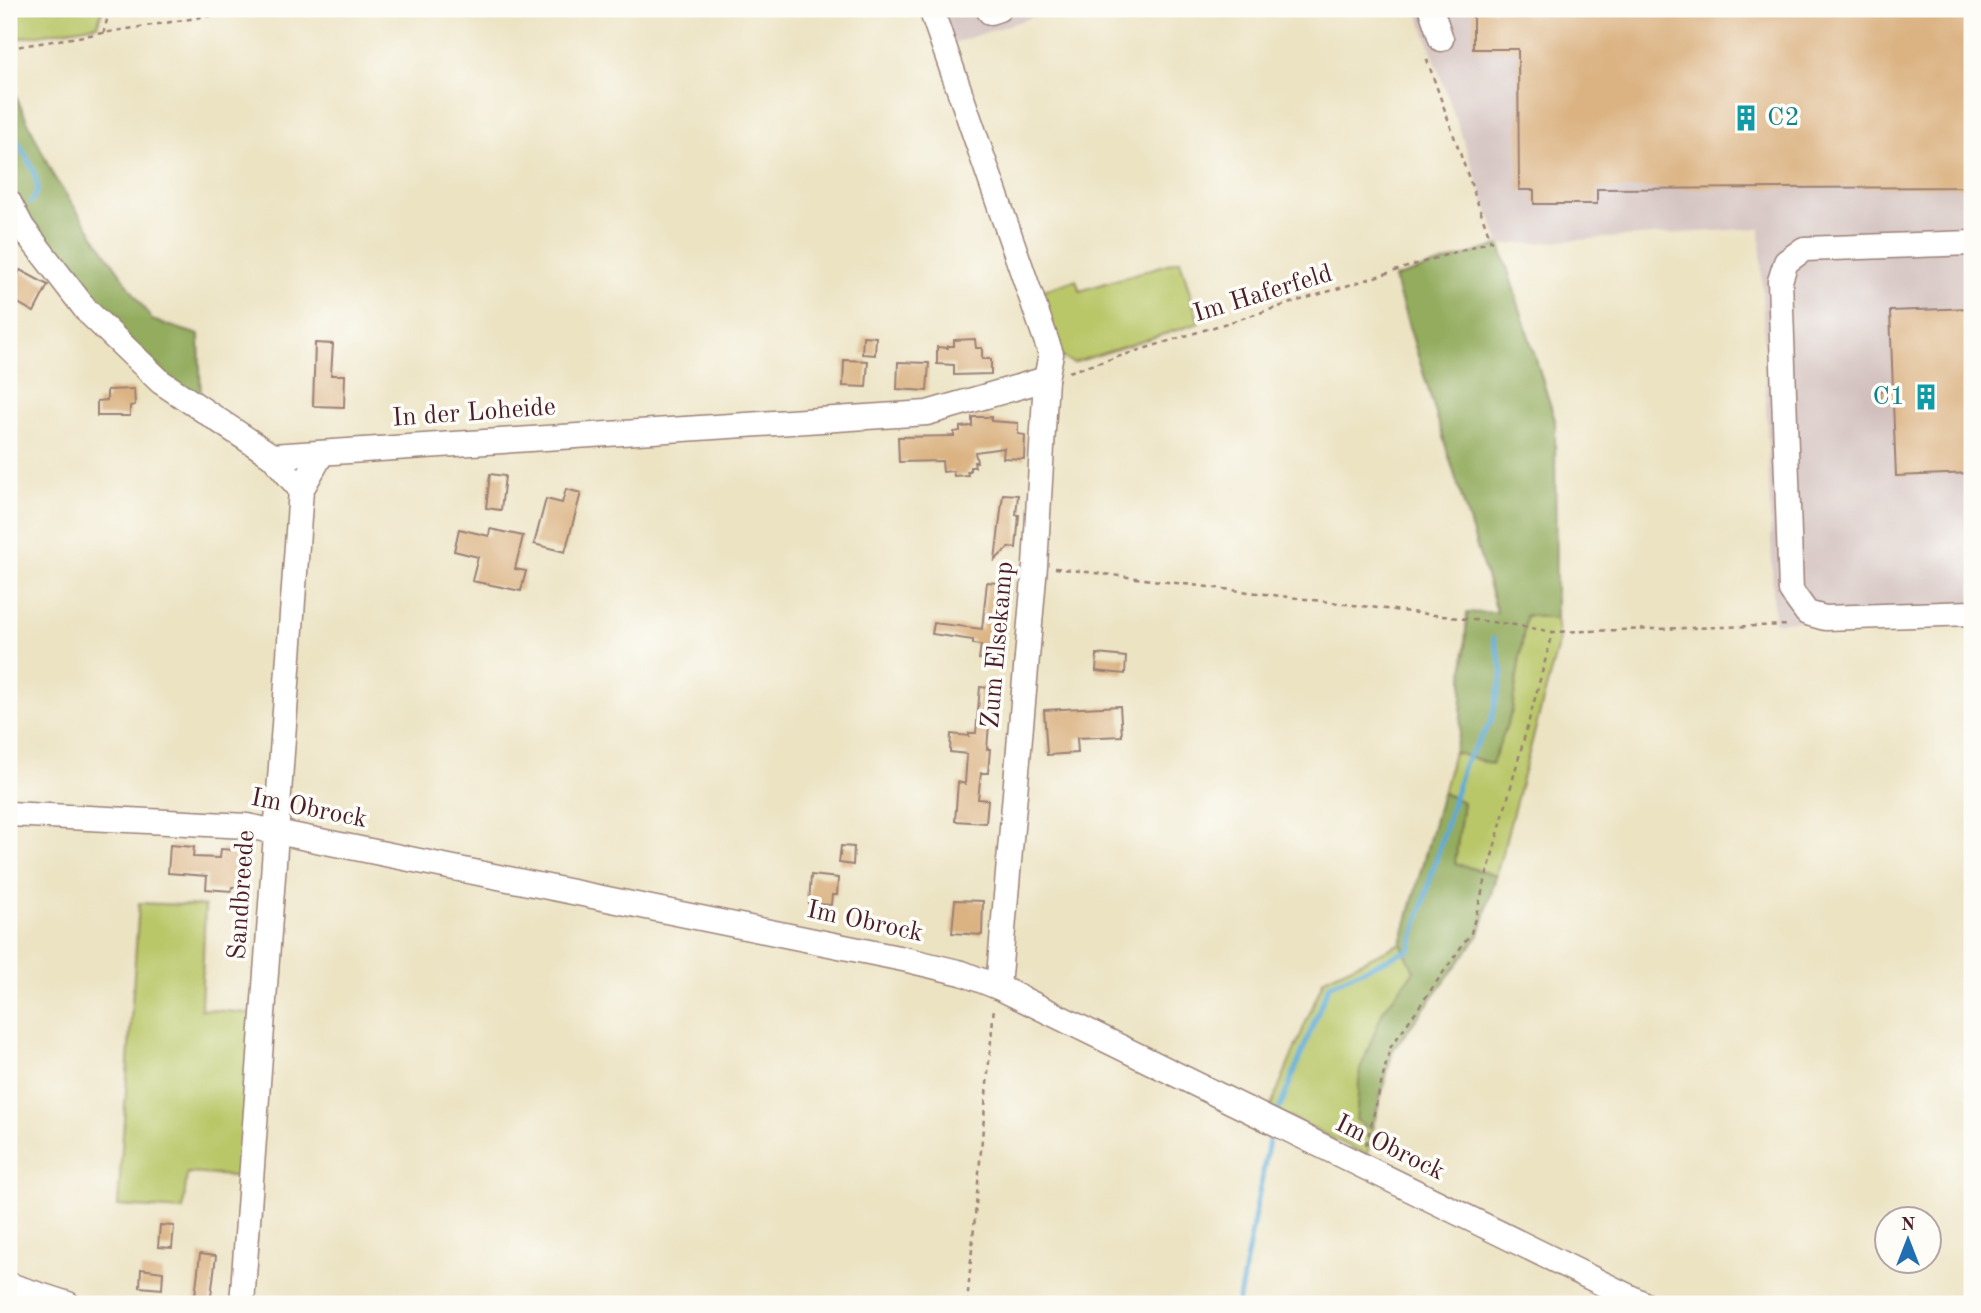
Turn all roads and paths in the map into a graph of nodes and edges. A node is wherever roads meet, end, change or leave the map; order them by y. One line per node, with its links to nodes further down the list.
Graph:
1 (110, 9): 7 (path)
2 (252, 9): 7 (path)
3 (931, 9): 12 (street, Zum Elsekamp)
4 (988, 9): 5 (street)
5 (999, 9)
6 (1431, 9): 8 (street)
7 (103, 34): 9 (path)
8 (1432, 43): 12 (path, Im Haferfeld)
9 (9, 48)
10 (9, 202): 14 (street)
11 (1972, 243): 17 (street)
12 (1046, 379): 13 (street, In der Loheide); 16 (street, Zum Elsekamp)
13 (322, 453): 14 (street, In der Loheide); 15 (street, Sandbreede)
14 (272, 456): 15 (street)
15 (301, 490): 21 (street, Sandbreede)
16 (1035, 566): 19 (path); 22 (street, Zum Elsekamp)
17 (1972, 613)
18 (1790, 625): 19 (path)
19 (1553, 632): 23 (path)
20 (9, 814): 21 (street, Im Obrock)
21 (277, 832): 22 (street, Im Obrock); 26 (street, Sandbreede)
22 (998, 986): 23 (street, Im Obrock); 27 (path)
23 (1361, 1167): 28 (street, Im Obrock)
24 (9, 1285): 25 (street)
25 (68, 1304)
26 (242, 1304)
27 (967, 1304)
28 (1644, 1304)

